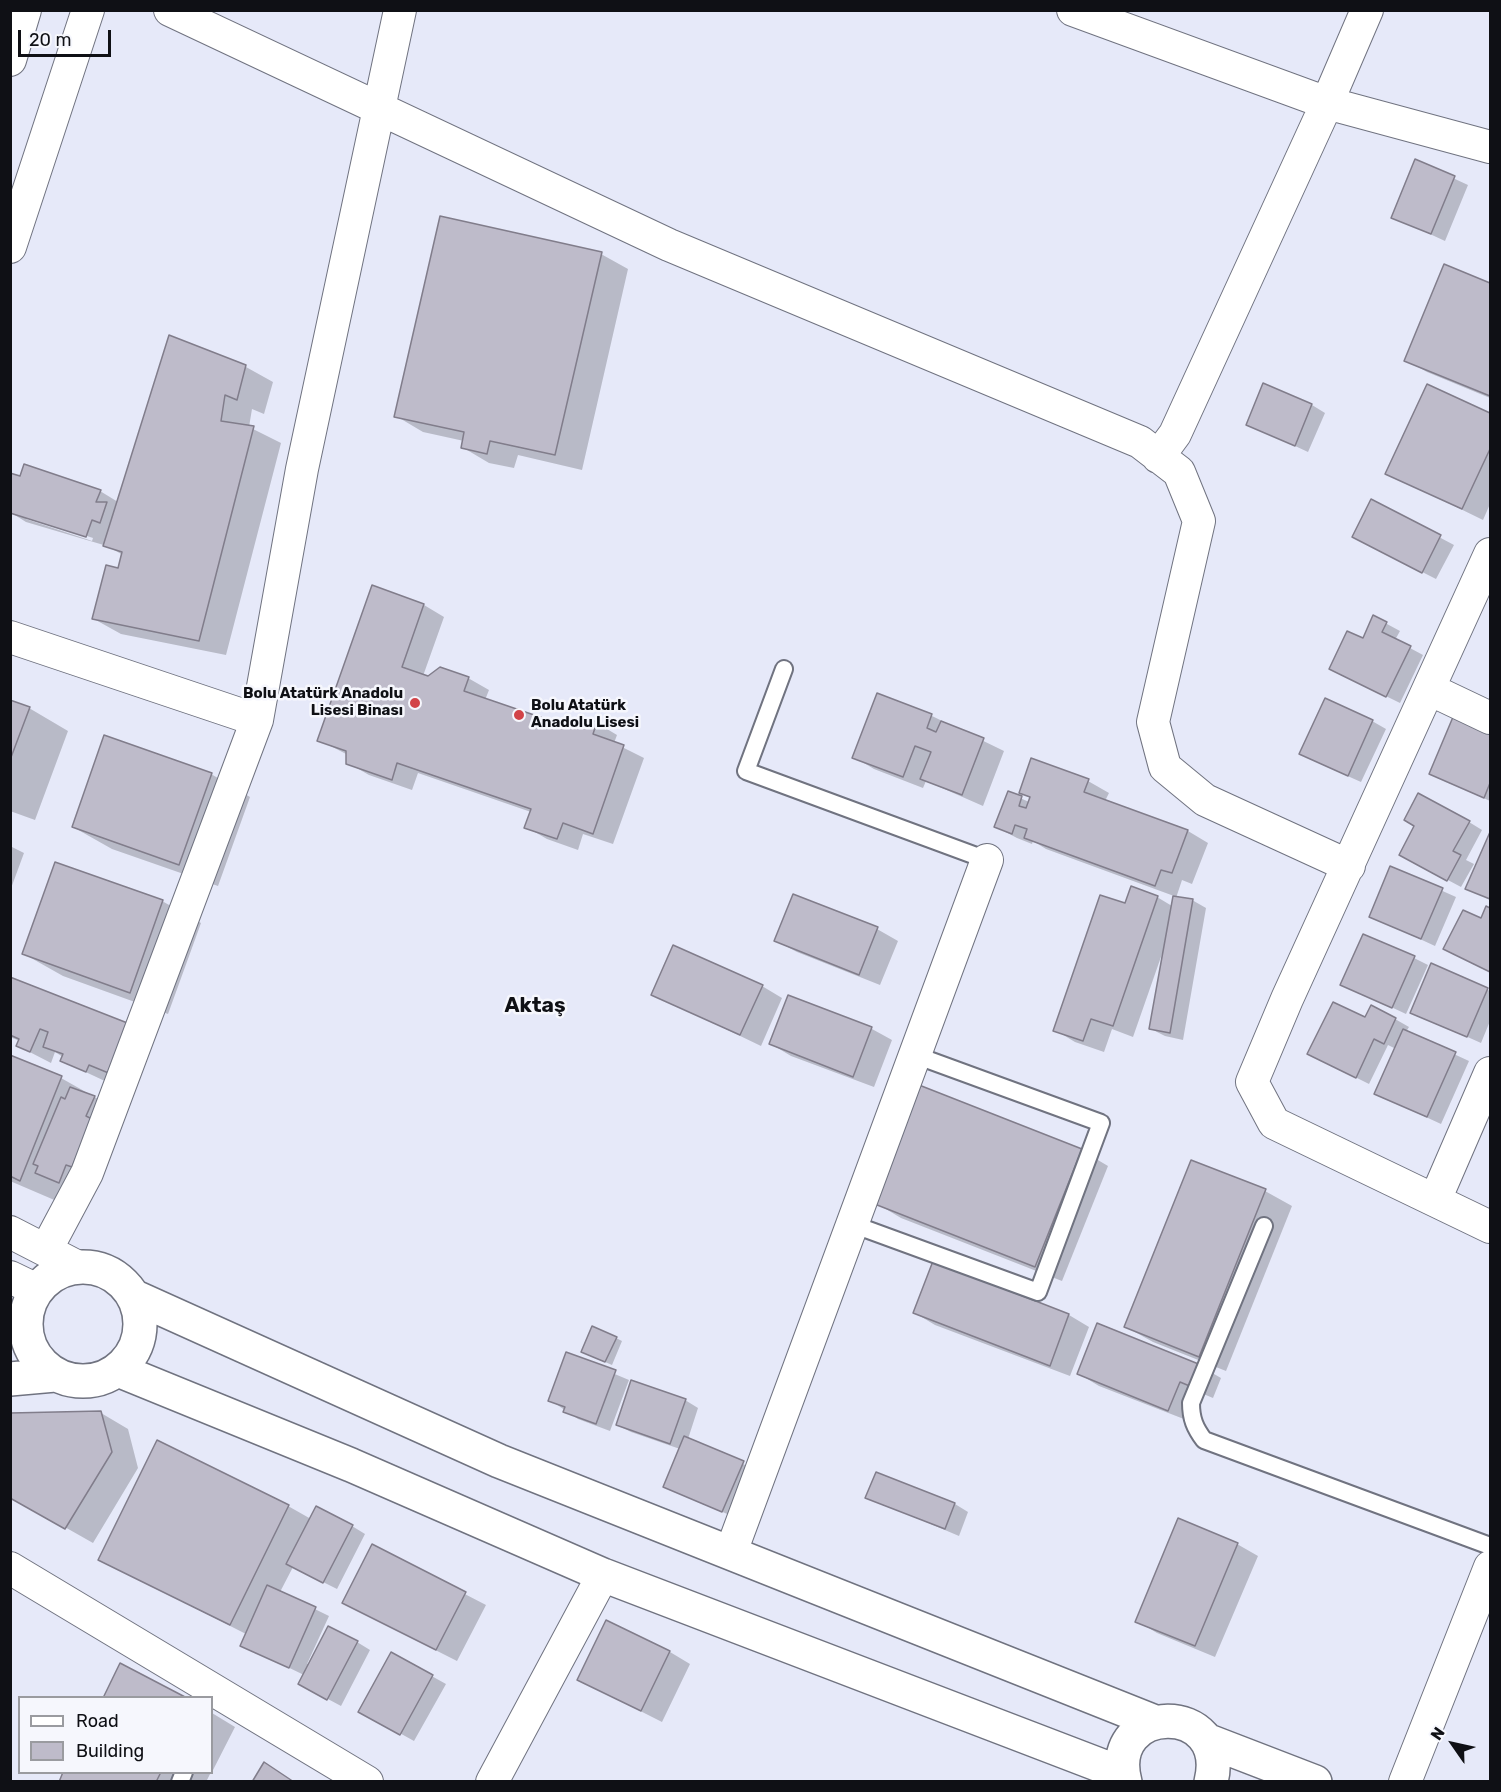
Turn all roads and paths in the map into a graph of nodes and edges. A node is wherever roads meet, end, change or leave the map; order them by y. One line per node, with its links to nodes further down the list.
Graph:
1 (25, 10): 7 (street)
2 (88, 10): 11 (street)
3 (170, 10): 9 (street)
4 (400, 10): 9 (street)
5 (1073, 10): 8 (street)
6 (1366, 10): 8 (street)
7 (10, 60)
8 (1327, 103): 10 (street); 12 (street)
9 (377, 109): 12 (street); 18 (street)
10 (1491, 147)
11 (10, 247)
12 (1158, 457): 20 (street)
13 (1491, 554): 16 (street)
14 (10, 637): 18 (street)
15 (784, 669): 19 (lane)
16 (1429, 689): 17 (street); 20 (street)
17 (1491, 718)
18 (257, 720): 28 (street)
19 (987, 860): 21 (street)
20 (1349, 866): 23 (street)
21 (915, 1055): 24 (street); 24 (lane)
22 (1491, 1073): 23 (street)
23 (1435, 1200): 26 (street)
24 (852, 1224): 36 (street)
25 (1264, 1227): 37 (lane)
26 (1491, 1227)
27 (10, 1232): 28 (street)
28 (46, 1250): 29 (street)
29 (78, 1267): 30 (main road); 31 (main road)
30 (24, 1283): 32 (main road)
31 (133, 1296): 33 (main road); 36 (main road)
32 (19, 1338): 34 (main road)
33 (118, 1370): 34 (main road); 39 (main road)
34 (55, 1375): 35 (main road)
35 (10, 1379)
36 (731, 1552): 42 (main road)
37 (1489, 1566): 49 (street)
38 (10, 1568): 40 (street)
39 (603, 1575): 44 (main road); 46 (street)
40 (209, 1696)
41 (215, 1700): 45 (street)
42 (1155, 1722): 43 (main road); 44 (main road)
43 (1206, 1740): 47 (main road); 48 (main road)
44 (1124, 1778)
45 (367, 1782)
46 (492, 1782)
47 (1211, 1782)
48 (1315, 1782)
49 (1405, 1782)

